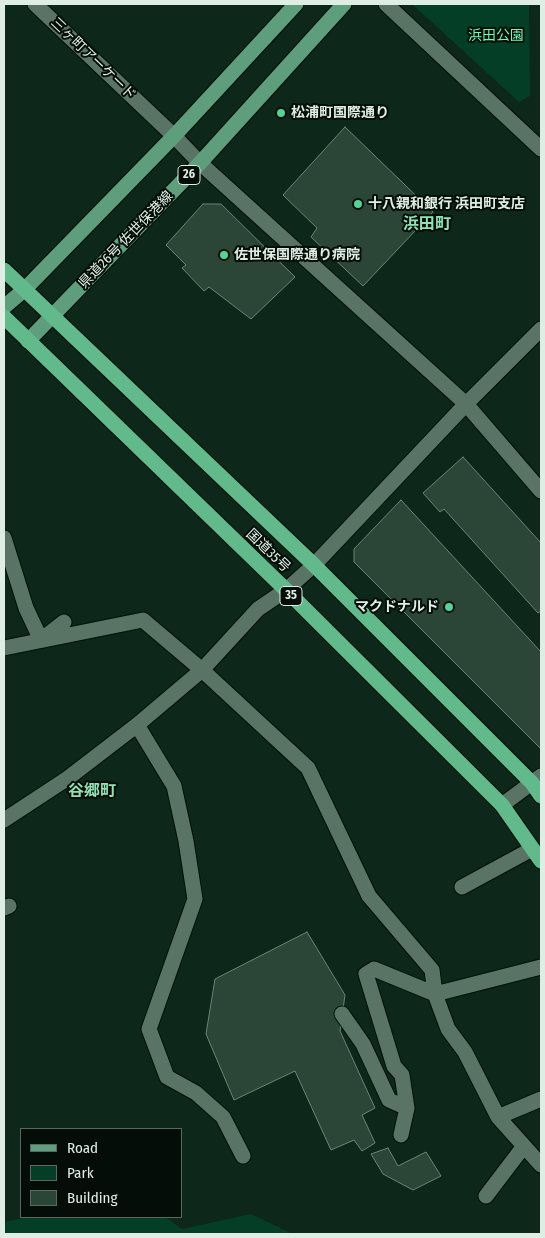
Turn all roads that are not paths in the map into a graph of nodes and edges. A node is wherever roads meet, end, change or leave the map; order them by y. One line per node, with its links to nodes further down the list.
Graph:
1 (35, 4): 5 (street, 三ヶ町アーケード)
2 (296, 4): 5 (main road)
3 (344, 4): 7 (main road, 県道26号 佐世保港線 / 26)
4 (386, 4): 6 (street)
5 (174, 136): 7 (street, 三ヶ町アーケード); 9 (main road)
6 (541, 149)
7 (200, 164): 12 (main road, 県道26号 佐世保港線 / 26); 15 (street, 三ヶ町アーケード)
8 (4, 270): 9 (highway, 国道35号)
9 (24, 290): 10 (main road); 12 (highway, 国道35号)
10 (4, 307)
11 (4, 317): 14 (highway, 国道35号 / 35)
12 (53, 317): 14 (main road, 県道26号 佐世保港線 / 26); 18 (highway, 国道35号)
13 (541, 329): 15 (street)
14 (28, 342): 19 (highway, 国道35号 / 35)
15 (466, 404): 16 (street, 三ヶ町アーケード); 18 (street)
16 (541, 491)
17 (4, 538): 21 (street)
18 (314, 565): 19 (street); 25 (highway, 国道35号)
19 (286, 590): 23 (street); 27 (highway, 国道35号 / 35)
20 (64, 622): 21 (street)
21 (41, 640): 22 (street); 23 (street)
22 (4, 648)
23 (202, 670): 24 (street); 32 (street)
24 (137, 725): 28 (street); 39 (street)
25 (536, 779): 26 (highway, 国道35号); 27 (street)
26 (541, 796)
27 (502, 805): 29 (highway, 国道35号 / 35)
28 (4, 820)
29 (537, 855): 30 (street)
30 (462, 887)
31 (541, 967): 32 (street)
32 (435, 994): 35 (street); 36 (street)
33 (342, 1014): 35 (street)
34 (541, 1099): 36 (street)
35 (408, 1108): 37 (street)
36 (498, 1118): 38 (street)
37 (401, 1134)
38 (524, 1146): 40 (street); 41 (street)
39 (243, 1156)
40 (541, 1165)
41 (486, 1196)

